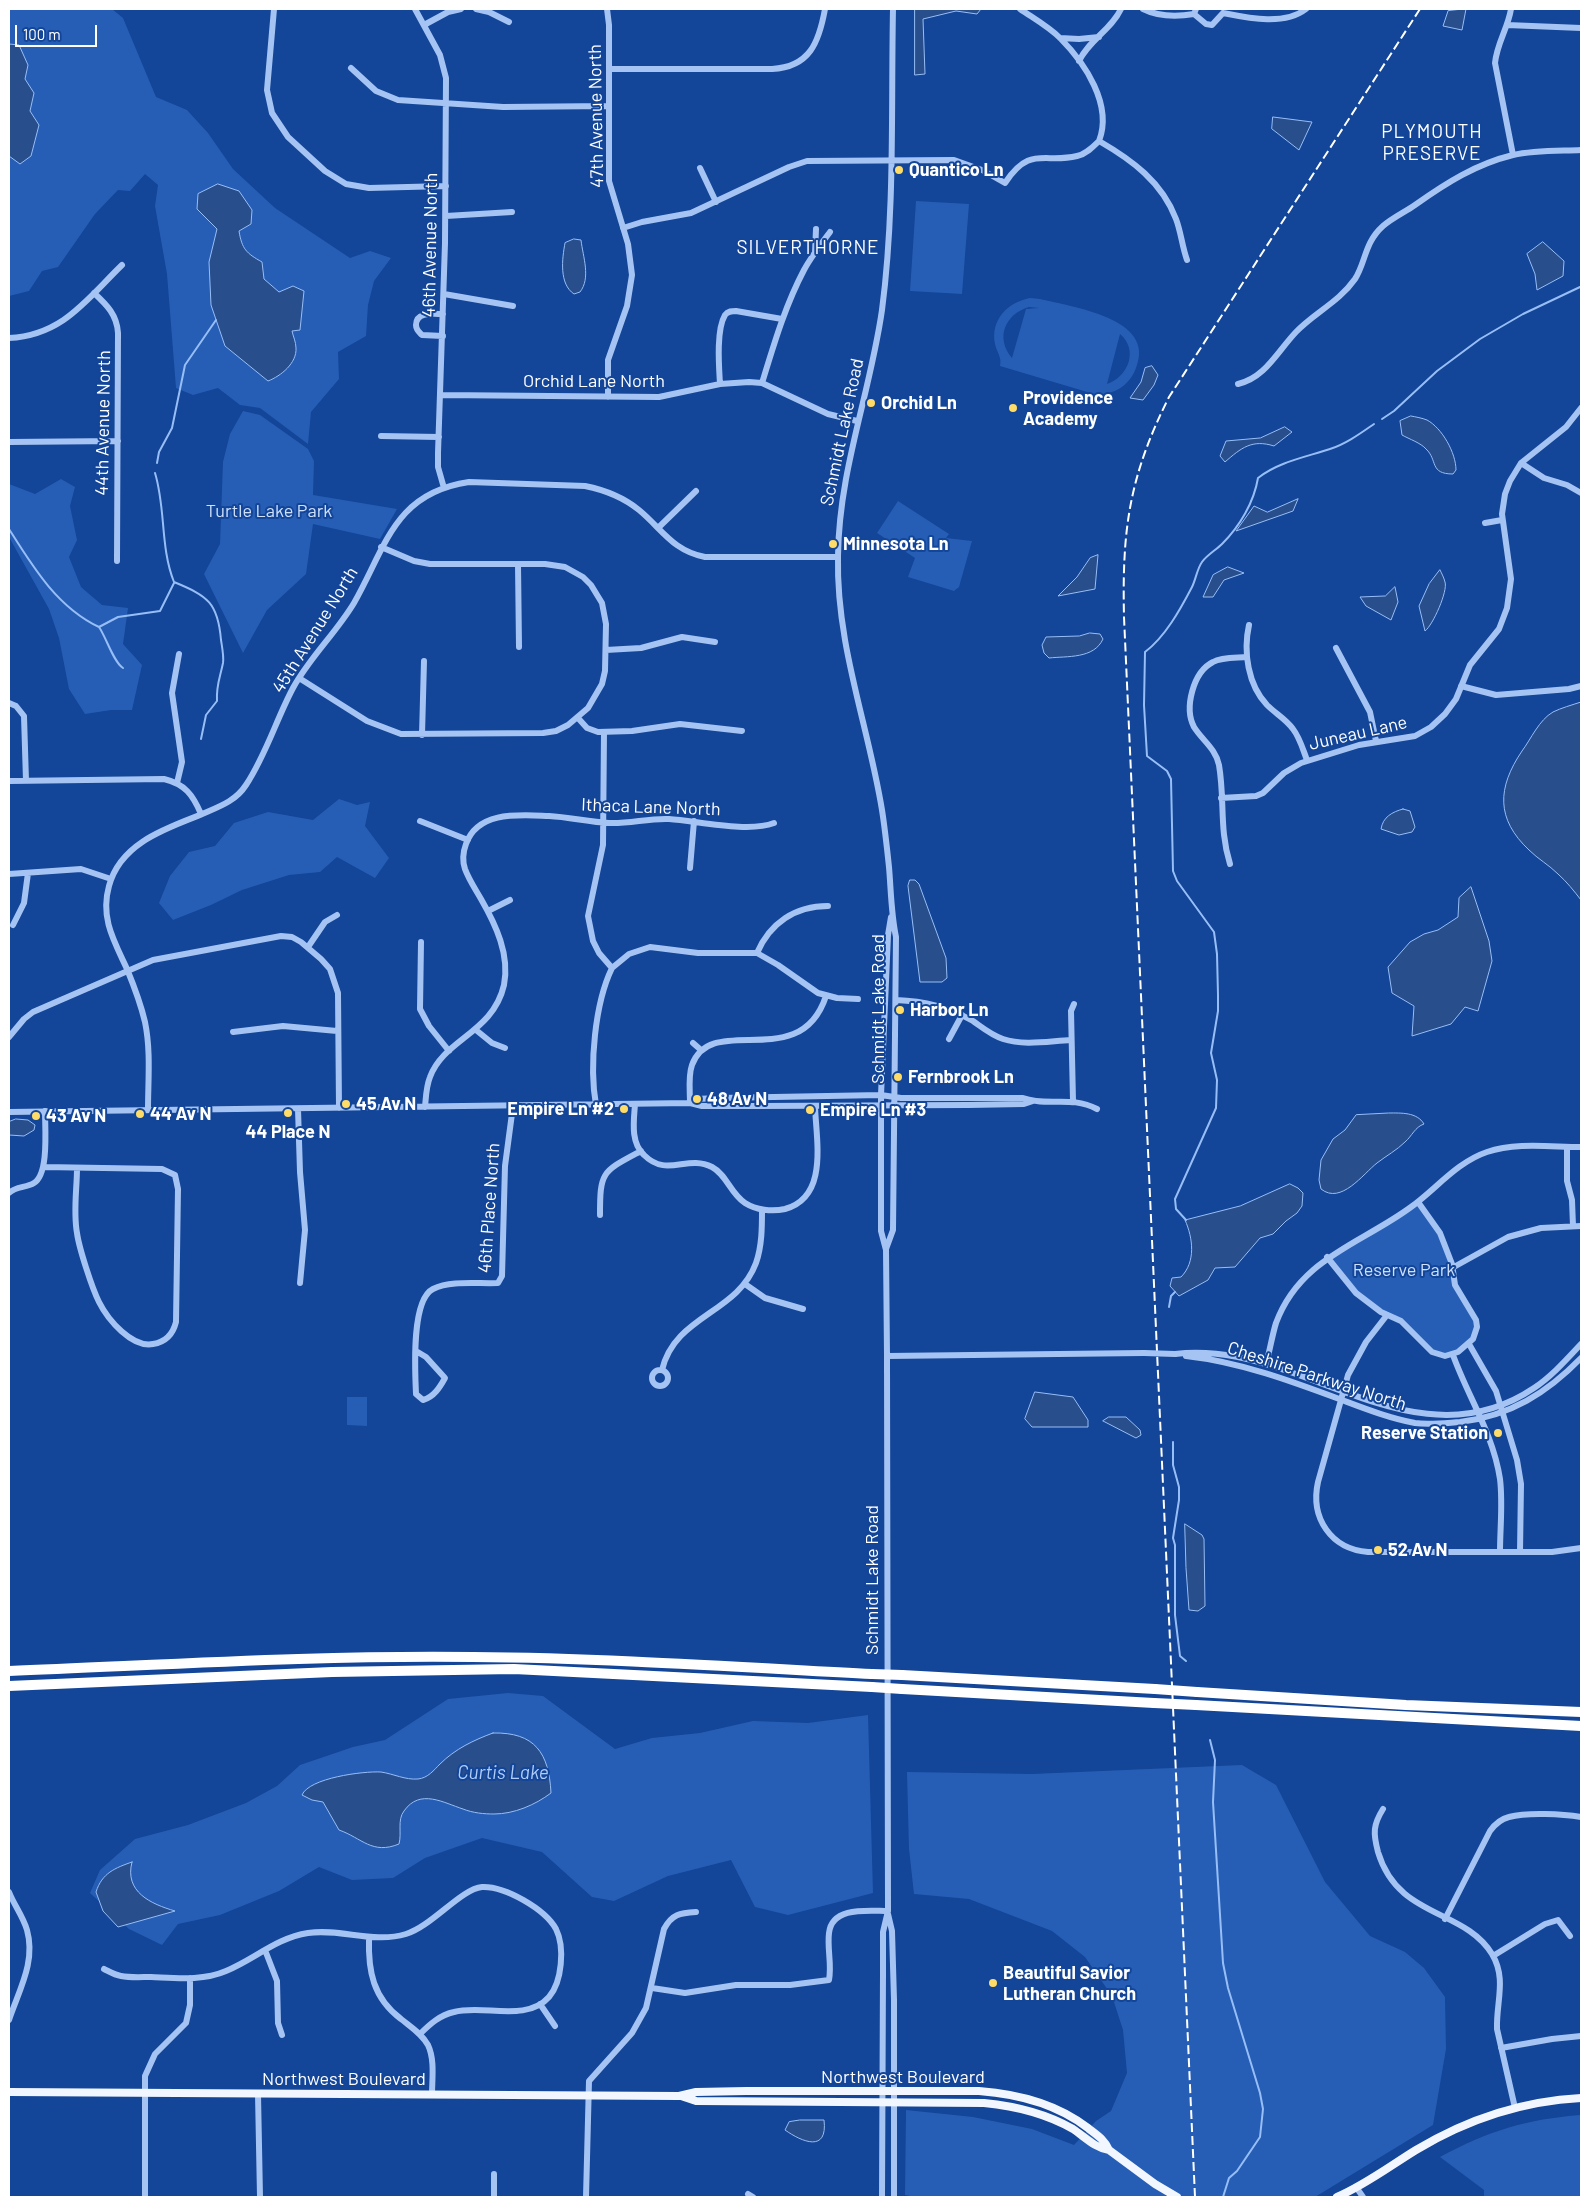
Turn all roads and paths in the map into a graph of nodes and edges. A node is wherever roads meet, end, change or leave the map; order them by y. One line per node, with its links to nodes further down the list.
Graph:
1 (274, 9): 31 (street)
2 (415, 9): 16 (street, 46th Avenue North)
3 (462, 9): 16 (street)
4 (476, 9): 15 (street)
5 (607, 9): 23 (street, 47th Avenue North)
6 (824, 9): 23 (street)
7 (893, 9): 29 (street, Schmidt Lake Road)
8 (1020, 9): 20 (street)
9 (1121, 9): 19 (street)
10 (1142, 9): 13 (street)
11 (1306, 9): 14 (street)
12 (1511, 9): 17 (street)
13 (1195, 11): 14 (street)
14 (1221, 11)
15 (509, 22)
16 (424, 25): 24 (street, 46th Avenue North)
17 (1507, 25): 18 (street); 28 (street)
18 (1581, 28)
19 (1099, 37): 20 (street); 21 (street)
20 (1060, 38): 21 (street)
21 (1078, 61): 26 (street)
22 (351, 68): 24 (street)
23 (609, 69): 25 (street, 47th Avenue North)
24 (447, 102): 25 (street); 31 (street, 46th Avenue North)
25 (609, 106): 35 (street, 47th Avenue North)
26 (1099, 141): 29 (street); 39 (street)
27 (1581, 150): 28 (street)
28 (1513, 155): 50 (street)
29 (891, 160): 32 (street); 54 (street, Schmidt Lake Road)
30 (700, 168): 32 (street)
31 (446, 186): 34 (street, 46th Avenue North)
32 (716, 202): 35 (street)
33 (512, 212): 34 (street)
34 (446, 216): 42 (street, 46th Avenue North)
35 (623, 228): 52 (street, 47th Avenue North)
36 (816, 229): 38 (street)
37 (830, 232): 38 (street)
38 (815, 254): 45 (street)
39 (1187, 260)
40 (122, 265): 41 (street)
41 (94, 293): 47 (street); 57 (street, 44th Avenue North)
42 (444, 294): 43 (street); 44 (street, 46th Avenue North)
43 (513, 306)
44 (443, 314): 46 (street, 46th Avenue North); 46 (street)
45 (782, 319): 48 (street); 49 (street)
46 (443, 336): 51 (street, 46th Avenue North)
47 (9, 338)
48 (762, 383): 49 (street, Orchid Lane North); 54 (street, Orchid Lane North)
49 (720, 384): 52 (street, Orchid Lane North)
50 (1238, 384)
51 (441, 395): 52 (street, Orchid Lane North); 56 (street, 46th Avenue North)
52 (608, 397)
53 (1581, 408): 59 (street, Juneau Lane)
54 (857, 421): 67 (street, Schmidt Lake Road)
55 (381, 436): 56 (street)
56 (439, 437): 60 (street, 46th Avenue North)
57 (118, 441): 58 (street); 68 (street, 44th Avenue North)
58 (9, 442)
59 (1521, 464): 62 (street); 63 (street, Juneau Lane)
60 (444, 488): 65 (street, 45th Avenue North); 66 (street, 45th Avenue North)
61 (696, 491): 65 (street)
62 (1581, 493)
63 (1502, 520): 64 (street); 79 (street, Juneau Lane)
64 (1485, 522)
65 (658, 528): 67 (street, 45th Avenue North)
66 (381, 547): 69 (street); 78 (street, 45th Avenue North)
67 (838, 557): 107 (street, Schmidt Lake Road)
68 (117, 561)
69 (518, 564): 72 (street); 74 (street)
70 (1249, 625): 76 (street)
71 (715, 642): 74 (street)
72 (518, 647)
73 (1336, 648): 86 (street)
74 (606, 650): 82 (street)
75 (179, 654): 90 (street)
76 (1247, 657): 87 (street); 91 (street)
77 (424, 661): 85 (street)
78 (299, 678): 85 (street); 92 (street, 45th Avenue North)
79 (1461, 686): 80 (street); 86 (street, Juneau Lane)
80 (1581, 686)
81 (9, 703): 89 (street)
82 (578, 718): 84 (street); 85 (street)
83 (742, 731): 84 (street)
84 (604, 732): 95 (street)
85 (422, 734)
86 (1376, 741): 87 (street, Juneau Lane)
87 (1307, 760): 91 (street, Juneau Lane)
88 (9, 781): 89 (street)
89 (26, 781): 90 (street)
90 (177, 783): 92 (street)
91 (1221, 798): 98 (street)
92 (201, 814): 102 (street)
93 (420, 821): 97 (street)
94 (694, 821): 95 (street, Ithaca Lane North); 96 (street, Ithaca Lane North); 99 (street)
95 (604, 823): 97 (street, Ithaca Lane North); 112 (street)
96 (774, 823)
97 (468, 840): 105 (street)
98 (1230, 864)
99 (690, 868)
100 (28, 873): 101 (street); 102 (street); 108 (street)
101 (9, 874)
102 (111, 879): 113 (street)
103 (510, 900): 105 (street)
104 (828, 906): 111 (street)
105 (488, 911): 119 (street)
106 (337, 915): 110 (street)
107 (892, 917): 116 (street, Schmidt Lake Road); 129 (street, Schmidt Lake Road)
108 (13, 925)
109 (421, 942): 128 (street)
110 (308, 947): 113 (street); 120 (street)
111 (757, 953): 112 (street); 114 (street)
112 (612, 968): 134 (street)
113 (127, 970): 122 (street); 144 (street)
114 (826, 996): 115 (street); 127 (street)
115 (858, 999)
116 (896, 1000): 118 (street); 130 (street, Schmidt Lake Road)
117 (1074, 1004): 124 (street)
118 (962, 1016): 123 (street); 124 (street)
119 (476, 1030): 126 (street); 128 (street)
120 (337, 1031): 121 (street); 141 (street)
121 (233, 1032)
122 (9, 1038)
123 (949, 1039)
124 (1071, 1040): 132 (street)
125 (693, 1043): 127 (street)
126 (505, 1048)
127 (701, 1050): 133 (street)
128 (449, 1052): 140 (street)
129 (881, 1095): 130 (street); 133 (street); 136 (street, Schmidt Lake Road)
130 (893, 1096): 131 (street); 137 (street, Schmidt Lake Road)
131 (1032, 1101): 132 (street); 137 (street)
132 (1073, 1101): 143 (street)
133 (690, 1103): 135 (street); 139 (street)
134 (596, 1104): 135 (street); 138 (street)
135 (634, 1104): 149 (street)
136 (881, 1105): 137 (street); 139 (street); 158 (street, Schmidt Lake Road)
137 (893, 1105): 158 (street, Schmidt Lake Road)
138 (513, 1106): 140 (street); 167 (street, 46th Place North)
139 (815, 1106): 154 (street)
140 (425, 1107): 141 (street)
141 (339, 1108): 142 (street)
142 (298, 1109): 144 (street); 161 (street)
143 (1097, 1109)
144 (148, 1110): 145 (street)
145 (45, 1111): 146 (street); 150 (street)
146 (9, 1112)
147 (1567, 1147): 148 (street); 153 (street); 156 (street)
148 (1581, 1147)
149 (640, 1151): 154 (street); 155 (street)
150 (44, 1167): 151 (street); 152 (street)
151 (77, 1168): 151 (street)
152 (10, 1190)
153 (1418, 1202): 159 (street); 160 (street)
154 (762, 1210): 162 (street)
155 (600, 1215)
156 (1573, 1226): 157 (street); 160 (street)
157 (1581, 1226)
158 (886, 1250): 170 (street, Schmidt Lake Road)
159 (1327, 1257): 164 (street); 172 (street)
160 (1452, 1268): 165 (street)
161 (300, 1283)
162 (745, 1284): 163 (street); 173 (street)
163 (803, 1309)
164 (1387, 1315): 169 (street); 174 (street)
165 (1469, 1344): 169 (street); 176 (street)
166 (1581, 1344): 176 (street, Cheshire Parkway North)
167 (416, 1351): 167 (street)
168 (1175, 1354): 170 (street, Cheshire Parkway North, bridge); 172 (street, Cheshire Parkway North); 175 (street, Cheshire Parkway North)
169 (1452, 1355): 177 (street)
170 (887, 1356): 190 (street, Schmidt Lake Road)
171 (1581, 1358): 178 (street, Cheshire Parkway North)
172 (1266, 1364): 174 (street, Cheshire Parkway North)
173 (662, 1370)
174 (1343, 1391): 175 (street); 177 (street, Cheshire Parkway North)
175 (1341, 1399): 179 (street, Cheshire Parkway North); 181 (street)
176 (1501, 1405): 177 (street, Cheshire Parkway North); 178 (street)
177 (1478, 1411): 179 (street)
178 (1503, 1412): 179 (street, Cheshire Parkway North); 182 (street)
179 (1482, 1418): 181 (street)
180 (1581, 1548): 182 (street)
181 (1500, 1552): 182 (street)
182 (1520, 1552)
183 (9, 1671): 185 (highway, bridge)
184 (9, 1686): 186 (highway, bridge)
185 (1581, 1712)
186 (1581, 1726)
187 (1383, 1809): 192 (street)
188 (1581, 1818): 192 (street)
189 (9, 1892): 201 (street)
190 (888, 1910): 199 (street); 207 (street, Schmidt Lake Road); 208 (street, Schmidt Lake Road)
191 (696, 1912): 199 (street)
192 (1445, 1919): 196 (street)
193 (1570, 1936): 196 (street)
194 (369, 1938): 195 (street); 200 (street); 203 (street)
195 (265, 1950): 198 (street); 204 (street)
196 (1493, 1956): 206 (street)
197 (104, 1969): 198 (street)
198 (190, 1978): 210 (street)
199 (652, 1988): 213 (street)
200 (540, 2004): 202 (street); 203 (street)
201 (9, 2020)
202 (554, 2026)
203 (420, 2034): 212 (street)
204 (282, 2035)
205 (1581, 2036): 206 (street)
206 (1501, 2048): 218 (street)
207 (882, 2091): 208 (main road, Northwest Boulevard); 214 (main road, Northwest Boulevard); 216 (street, Schmidt Lake Road)
208 (894, 2091): 217 (street, Schmidt Lake Road); 219 (main road, Northwest Boulevard)
209 (9, 2092): 210 (main road, Northwest Boulevard)
210 (144, 2093): 211 (main road, Northwest Boulevard); 222 (street)
211 (258, 2094): 212 (main road, Northwest Boulevard); 223 (street)
212 (432, 2095): 213 (main road, Northwest Boulevard)
213 (589, 2096): 214 (main road, Northwest Boulevard); 225 (street)
214 (679, 2096): 216 (main road, Northwest Boulevard)
215 (1581, 2098): 218 (main road)
216 (882, 2103): 217 (main road, Northwest Boulevard); 226 (street, Schmidt Lake Road)
217 (894, 2103): 219 (main road, Northwest Boulevard); 227 (street, Schmidt Lake Road)
218 (1515, 2108): 221 (main road)
219 (1109, 2150): 228 (main road, Northwest Boulevard)
220 (494, 2174): 224 (street)
221 (1356, 2187): 229 (main road); 230 (street)
222 (145, 2197)
223 (260, 2197)
224 (494, 2197)
225 (586, 2197)
226 (882, 2197)
227 (894, 2197)
228 (1177, 2197)
229 (1337, 2197)
230 (1363, 2197)

